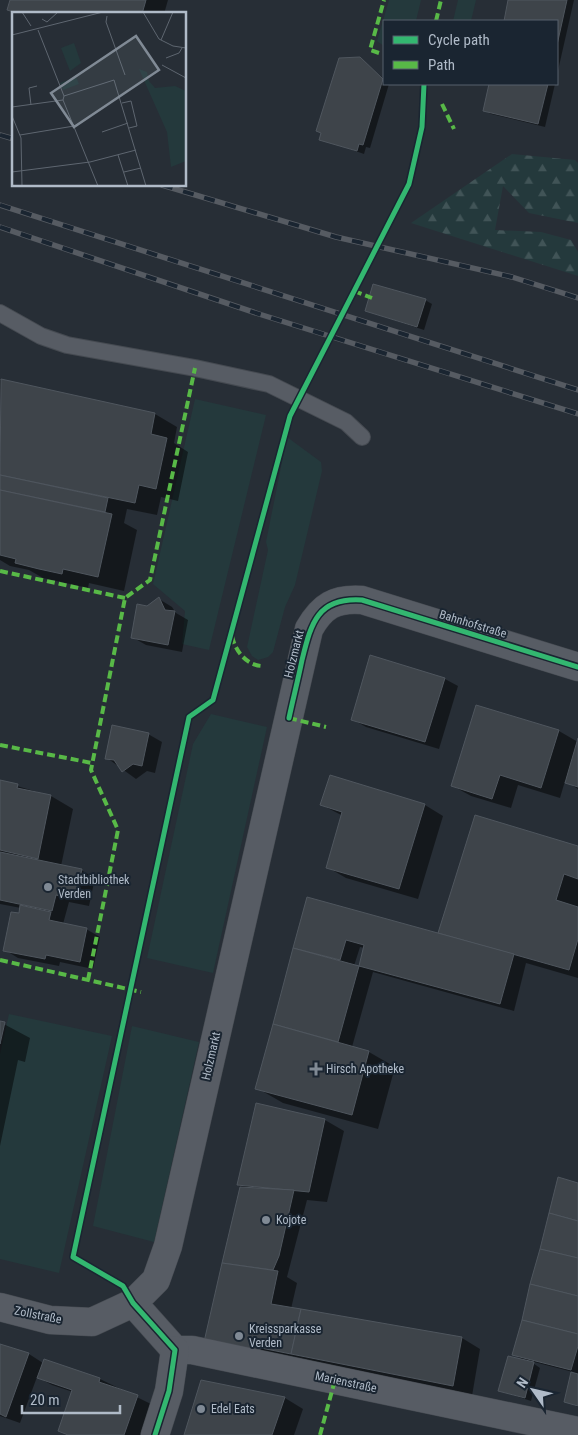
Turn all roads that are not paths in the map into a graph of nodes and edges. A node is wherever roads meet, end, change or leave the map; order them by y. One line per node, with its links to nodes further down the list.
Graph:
1 (0, 313): 2 (lane)
2 (362, 437)
3 (362, 600): 4 (street, Bahnhofstraße); 5 (street, Holzmarkt)
4 (578, 667)
5 (132, 1303): 6 (street, Zollstraße); 7 (street)
6 (0, 1307)
7 (175, 1350): 8 (street, Marienstraße); 9 (street)
8 (570, 1432)
9 (155, 1435)

